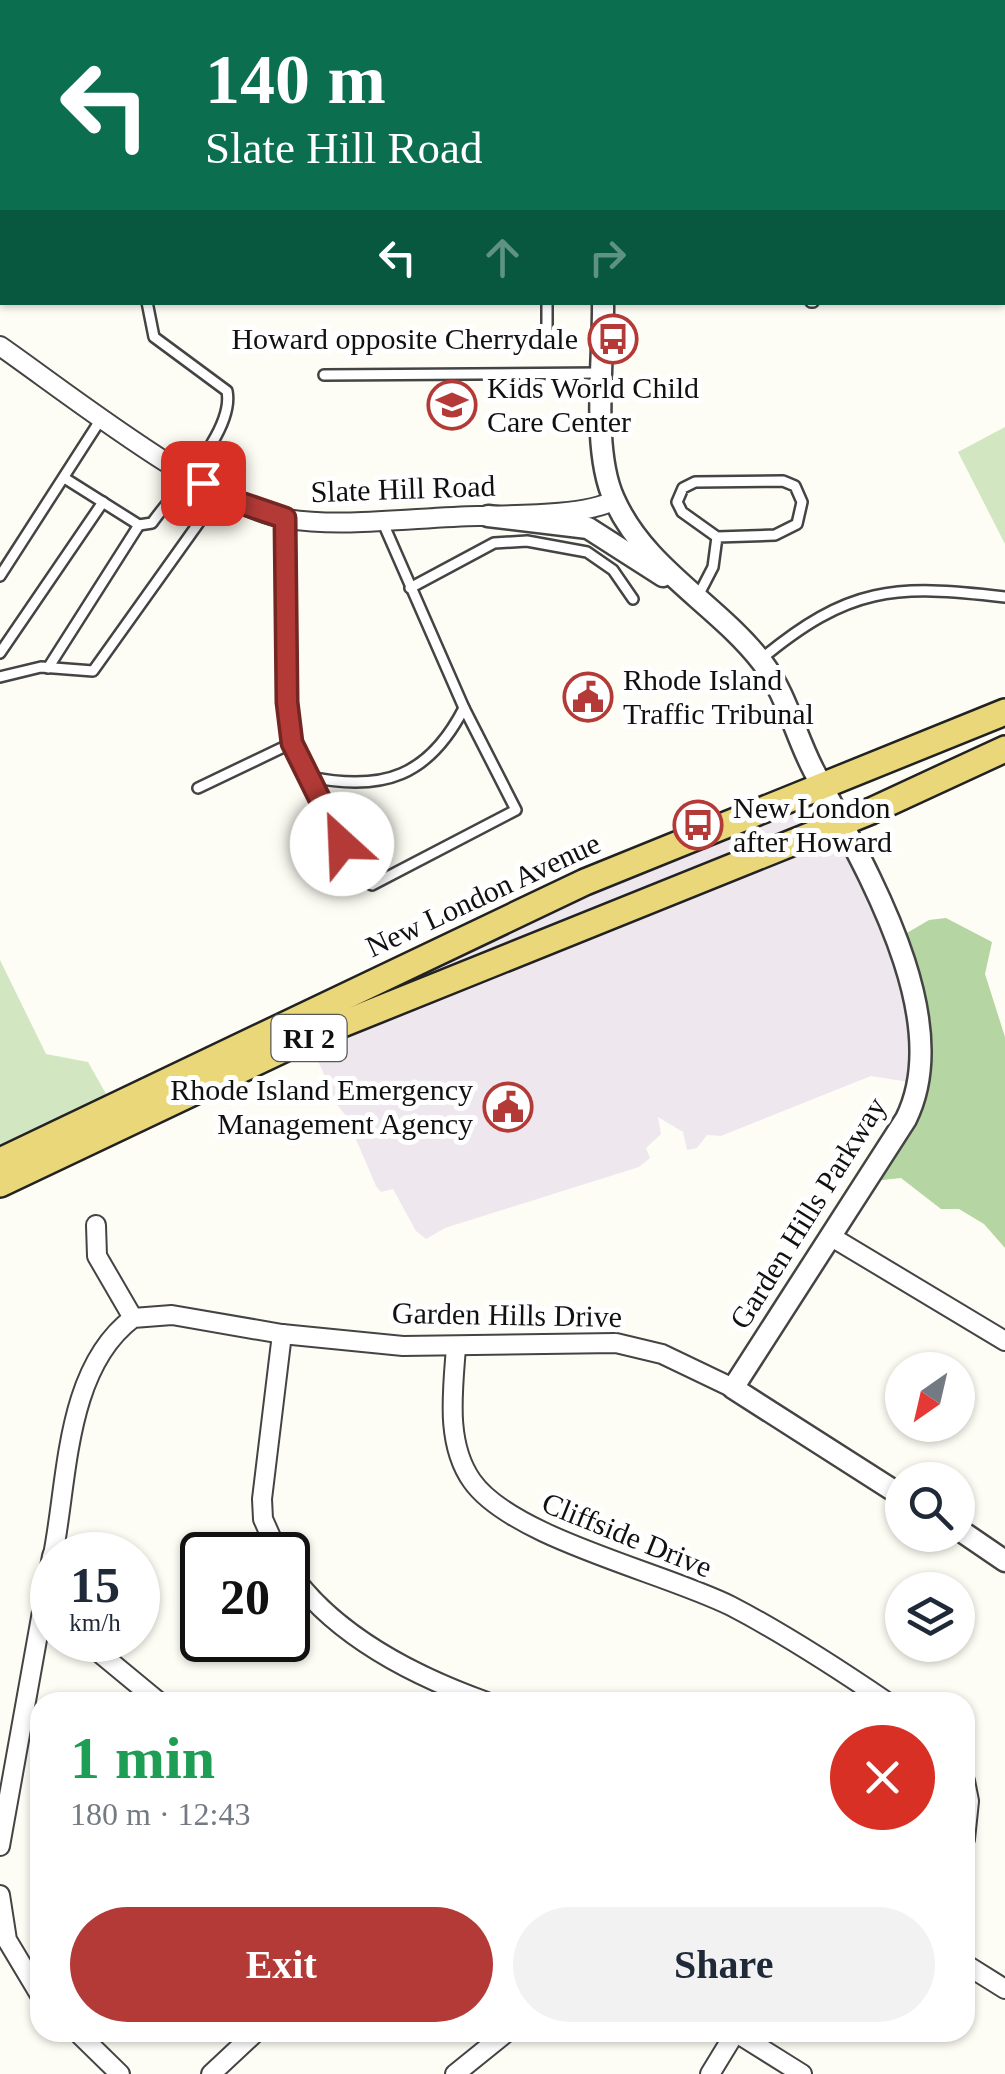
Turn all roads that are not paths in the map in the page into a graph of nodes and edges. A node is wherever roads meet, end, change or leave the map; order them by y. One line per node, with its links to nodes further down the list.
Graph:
1 (148, 305): 9 (lane)
2 (547, 305): 4 (lane)
3 (603, 305): 6 (street)
4 (547, 330)
5 (0, 346): 8 (street, Slate Hill Road)
6 (604, 373): 7 (lane); 12 (street)
7 (324, 375)
8 (103, 417): 9 (street, Slate Hill Road); 10 (lane)
9 (188, 474): 11 (street, Slate Hill Road); 17 (lane)
10 (66, 479): 13 (lane); 19 (lane)
11 (220, 492): 15 (street, Slate Hill Road); 26 (lane)
12 (614, 500): 14 (street, Slate Hill Road); 21 (street, Garden Hills Parkway)
13 (103, 502): 17 (lane); 24 (lane)
14 (488, 516): 16 (street, Slate Hill Road); 21 (street)
15 (285, 518): 16 (street, Slate Hill Road); 30 (lane)
16 (381, 518): 20 (lane)
17 (139, 525): 26 (lane)
18 (717, 538): 18 (lane); 21 (lane)
19 (0, 576)
20 (410, 588): 23 (lane); 28 (lane)
21 (690, 592): 25 (street, Garden Hills Parkway)
22 (1005, 597): 25 (lane)
23 (632, 598)
24 (0, 654)
25 (760, 660): 33 (street, Garden Hills Parkway)
26 (48, 668): 27 (lane)
27 (0, 676)
28 (464, 708): 32 (lane); 32 (lane)
29 (1005, 712): 33 (main road, New London Avenue / RI 2)
30 (292, 743): 32 (lane); 34 (lane)
31 (1005, 748): 35 (main road, New London Avenue / RI 2)
32 (310, 777)
33 (822, 786): 35 (street, Garden Hills Parkway); 36 (main road, New London Avenue / RI 2)
34 (198, 788)
35 (844, 821): 37 (main road, New London Avenue / RI 2); 39 (street, Garden Hills Parkway)
36 (0, 1161)
37 (0, 1184)
38 (96, 1225): 40 (street)
39 (830, 1236): 42 (street); 44 (street, Garden Hills Parkway)
40 (132, 1318): 41 (street, Garden Hills Drive); 46 (street)
41 (282, 1334): 43 (street, Garden Hills Drive); 47 (street)
42 (1005, 1340)
43 (456, 1346): 44 (street, Garden Hills Drive); 56 (street, Cliffside Drive)
44 (734, 1388): 45 (street, Garden Hills Drive)
45 (885, 1485)
46 (57, 1532)
47 (268, 1532)
48 (975, 1541): 49 (street)
49 (1005, 1560)
50 (310, 1594): 55 (street)
51 (37, 1662): 53 (street)
52 (111, 1662): 54 (street)
53 (31, 1692)
54 (147, 1692)
55 (461, 1692)
56 (872, 1692)
57 (30, 1697): 58 (street)
58 (0, 1846)
59 (0, 1895): 61 (street)
60 (975, 1970): 62 (street)
61 (30, 1976)
62 (1005, 1989)
63 (87, 2042): 68 (street)
64 (245, 2042): 69 (street)
65 (495, 2042): 70 (street)
66 (730, 2042): 71 (street)
67 (750, 2042): 72 (street)
68 (120, 2074)
69 (211, 2074)
70 (455, 2074)
71 (710, 2074)
72 (802, 2074)

